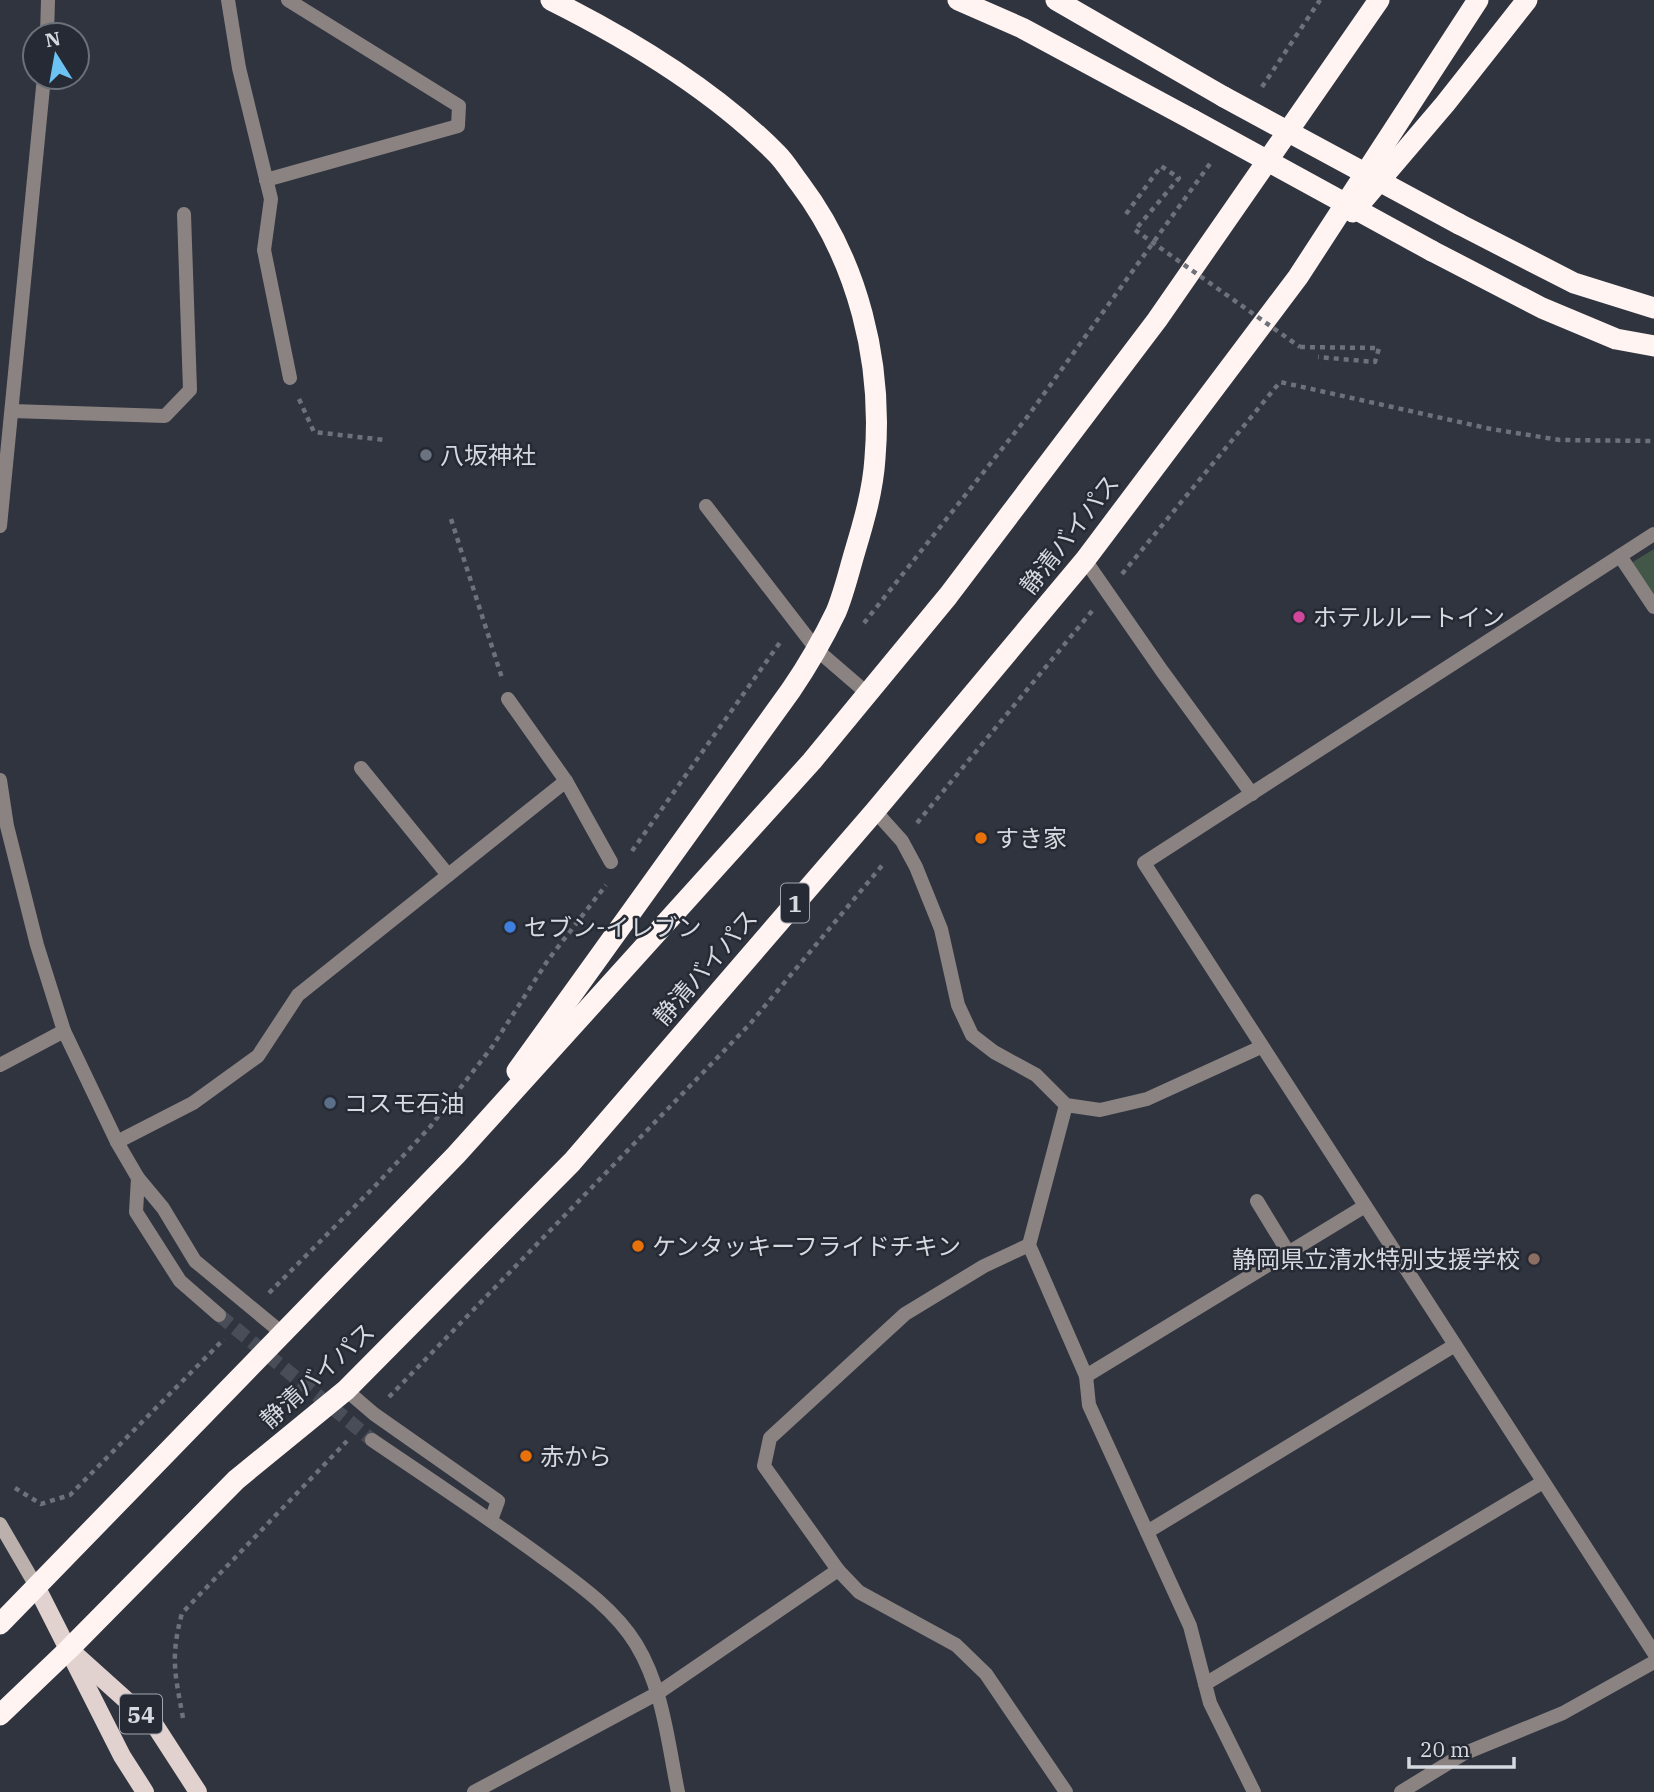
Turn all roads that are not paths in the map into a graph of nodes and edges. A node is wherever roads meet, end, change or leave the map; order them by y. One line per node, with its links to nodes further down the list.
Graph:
1 (48, 0): 10 (street)
2 (228, 0): 12 (street)
3 (288, 0): 12 (street)
4 (551, 0): 26 (highway)
5 (958, 0): 16 (highway, bridge)
6 (1056, 0): 15 (highway, bridge)
7 (1379, 0): 27 (highway, 静清バイパス)
8 (1478, 0): 14 (highway, 静清バイパス / 1)
9 (1527, 0): 14 (highway)
10 (47, 21)
11 (42, 91): 18 (street)
12 (266, 180): 17 (street)
13 (184, 214): 19 (street)
14 (1298, 277): 24 (highway, 静清バイパス / 1)
15 (1654, 308)
16 (1654, 346)
17 (290, 377)
18 (7, 383): 19 (street)
19 (12, 411): 21 (street)
20 (706, 506): 26 (street)
21 (0, 526)
22 (1654, 534): 23 (street)
23 (1620, 556): 25 (street); 32 (street)
24 (1084, 560): 32 (street); 33 (highway, 静清バイパス / 1)
25 (1654, 607)
26 (817, 650): 27 (street); 41 (highway)
27 (868, 694): 41 (highway, 静清バイパス)
28 (508, 699): 31 (street)
29 (361, 768): 35 (street)
30 (0, 780): 36 (street)
31 (566, 781): 34 (street); 35 (street)
32 (1252, 794): 37 (street)
33 (875, 811): 39 (street); 51 (highway, 静清バイパス / 1)
34 (611, 862)
35 (448, 875): 40 (street)
36 (64, 1031): 38 (street); 40 (street)
37 (1261, 1047): 39 (street); 44 (street)
38 (0, 1065)
39 (1066, 1105): 45 (street)
40 (117, 1142): 42 (street)
41 (456, 1155): 48 (highway, 静清バイパス)
42 (138, 1178): 47 (street); 48 (street)
43 (1257, 1201): 46 (street)
44 (1365, 1206): 46 (street); 49 (street)
45 (1029, 1245): 50 (street); 57 (street)
46 (1288, 1252): 50 (street)
47 (219, 1315)
48 (282, 1333): 58 (highway, 静清バイパス)
49 (1455, 1345): 53 (street); 56 (street)
50 (1086, 1376): 56 (street)
51 (346, 1390): 54 (street); 60 (highway, 静清バイパス / 1)
52 (372, 1440): 54 (street)
53 (1543, 1482): 61 (street); 63 (street)
54 (491, 1520): 64 (street)
55 (0, 1524): 58 (street)
56 (1147, 1532): 63 (street)
57 (838, 1570): 64 (street); 70 (street)
58 (36, 1586): 59 (highway, 静清バイパス); 60 (main road, 54)
59 (0, 1624)
60 (69, 1649): 65 (highway, 静清バイパス / 1); 66 (main road, 54); 67 (main road, 54)
61 (1654, 1653)
62 (1654, 1662): 72 (street)
63 (1205, 1684): 71 (street)
64 (658, 1693): 68 (street); 69 (street)
65 (1, 1714)
66 (145, 1792)
67 (198, 1792)
68 (474, 1792)
69 (678, 1792)
70 (1066, 1792)
71 (1254, 1792)
72 (1401, 1792)

